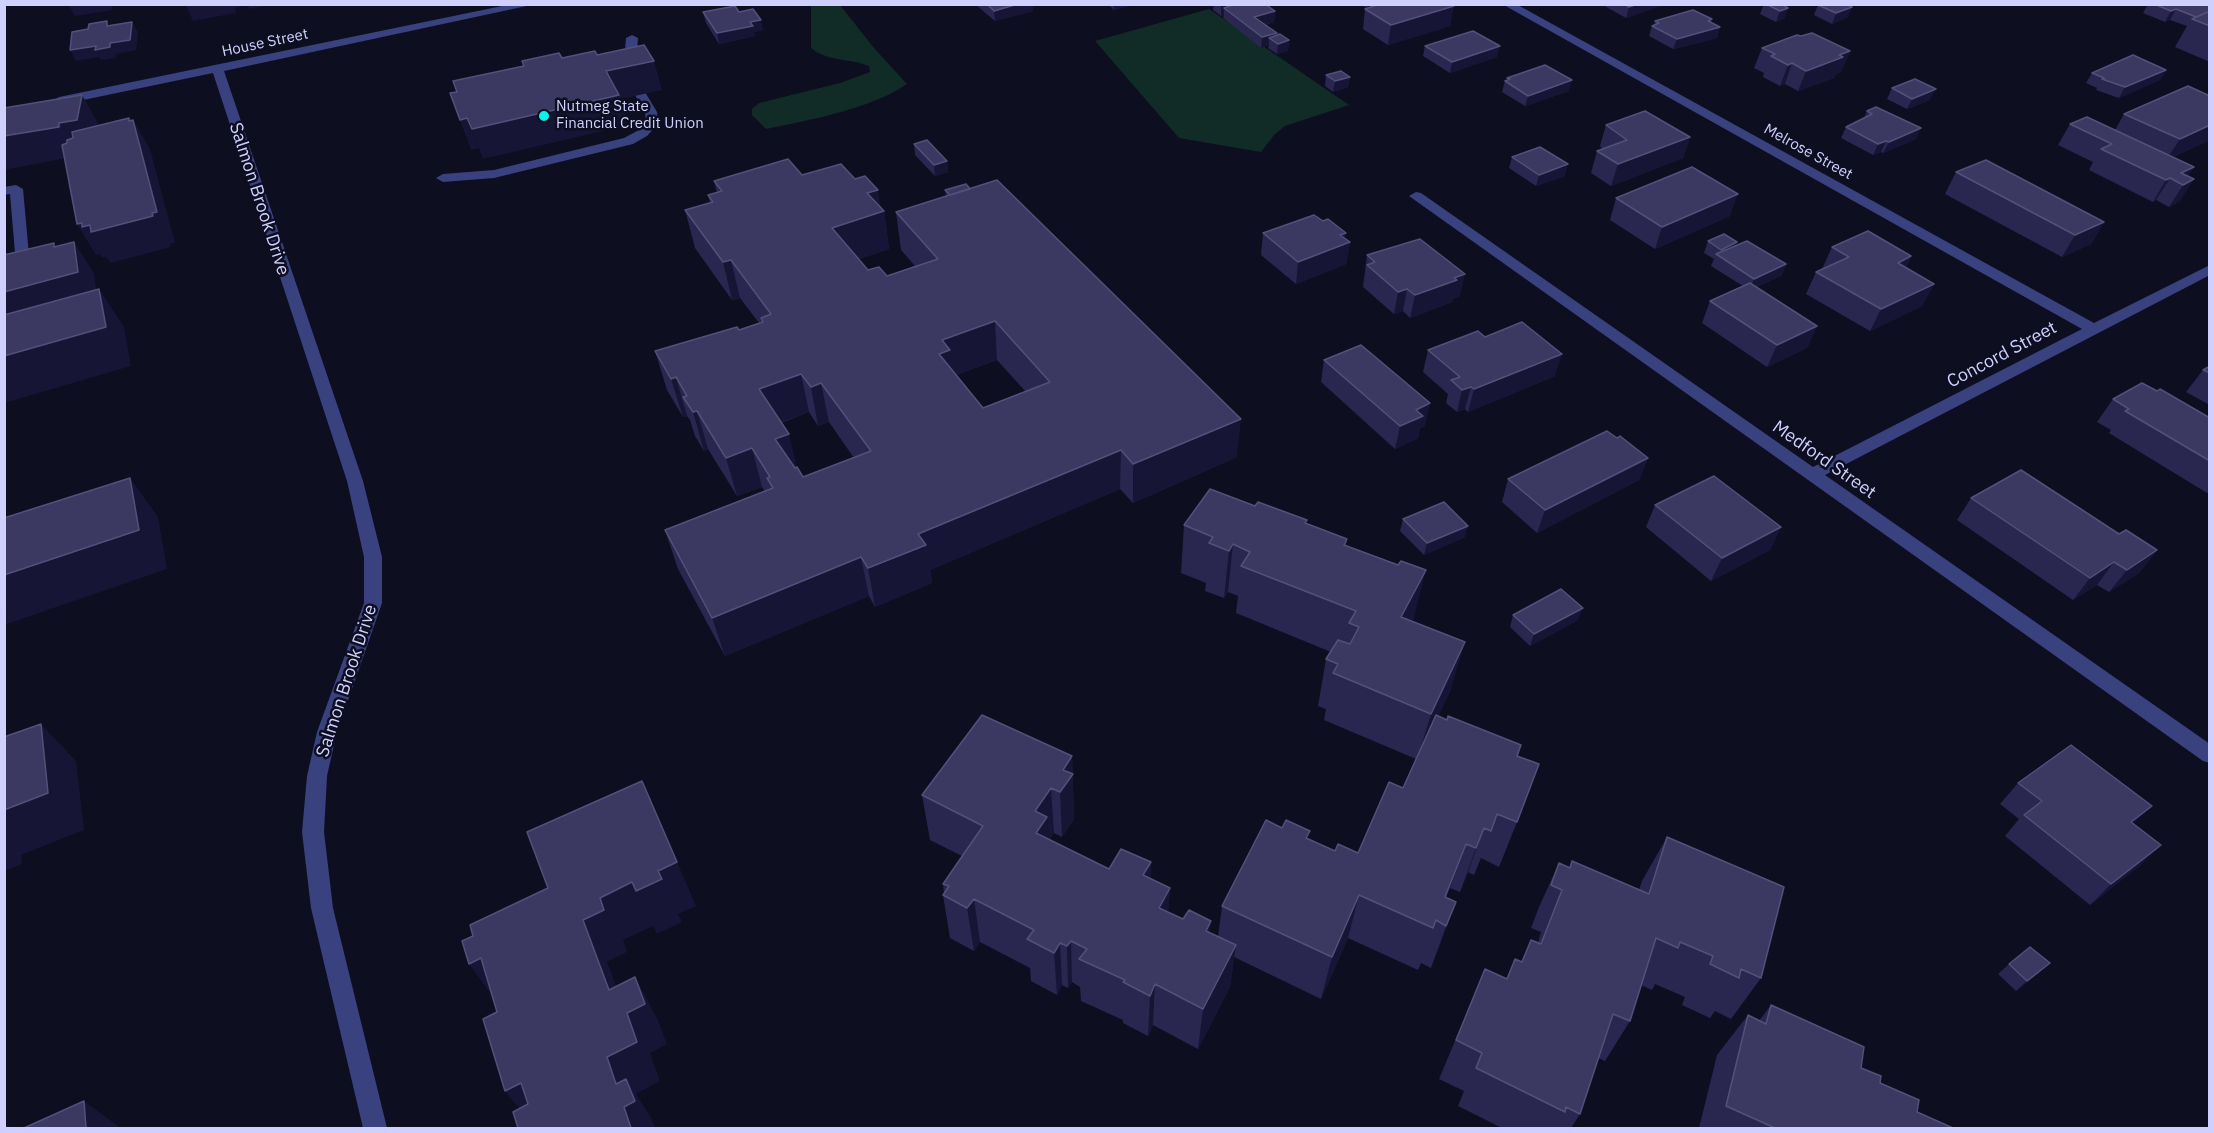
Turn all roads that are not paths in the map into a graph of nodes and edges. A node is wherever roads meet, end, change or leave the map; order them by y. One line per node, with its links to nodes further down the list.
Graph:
1 (531, 4): 4 (street, House Street)
2 (1507, 4): 13 (street, Melrose Street)
3 (632, 38): 5 (street)
4 (218, 70): 7 (street, House Street); 16 (street, Salmon Brook Drive)
5 (629, 79)
6 (641, 95): 8 (street)
7 (48, 103)
8 (442, 178)
9 (4, 191): 11 (street)
10 (1416, 196): 14 (street, Medford Street)
11 (4, 260)
12 (2210, 268): 13 (street, Concord Street)
13 (2093, 329): 14 (street, Concord Street)
14 (1812, 476): 15 (street, Medford Street)
15 (2210, 755)
16 (375, 1128)

